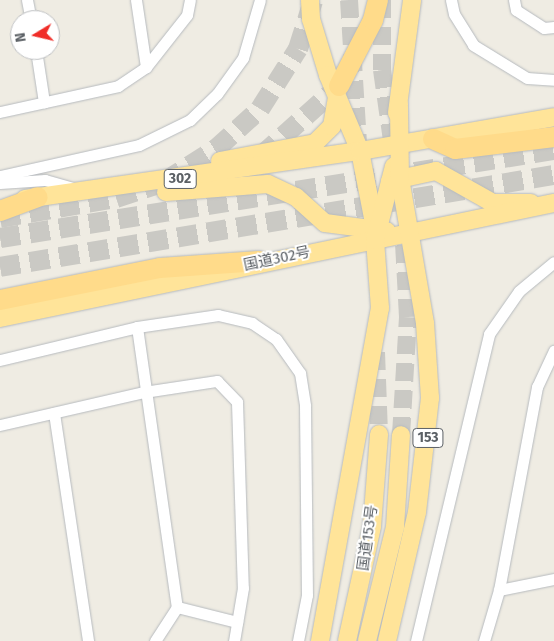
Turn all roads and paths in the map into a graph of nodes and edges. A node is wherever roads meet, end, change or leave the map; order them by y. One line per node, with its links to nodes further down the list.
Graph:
1 (136, 0): 13 (street)
2 (190, 0): 13 (street)
3 (260, 0): 23 (street)
4 (300, 0): 10 (street)
5 (310, 0): 10 (highway, 153)
6 (378, 0): 15 (highway)
7 (412, 0): 21 (highway, 153)
8 (451, 0): 14 (street)
9 (514, 0): 11 (street)
10 (311, 19): 15 (highway, 153)
11 (554, 26)
12 (38, 60): 16 (street)
13 (146, 68): 16 (street)
14 (554, 80)
15 (338, 91): 22 (highway, 153); 26 (highway, 302)
16 (44, 102): 17 (street)
17 (0, 112)
18 (554, 117): 20 (highway, 302)
19 (554, 138): 20 (highway)
20 (425, 139): 21 (highway, 302)
21 (396, 146): 22 (highway, 302); 24 (highway, 153)
22 (360, 151): 24 (highway); 26 (highway, 302); 31 (highway, 153)
23 (0, 176)
24 (390, 178): 29 (highway, 302); 31 (highway, 153); 33 (highway, 153); 34 (highway, 153)
25 (0, 183): 27 (street)
26 (146, 184): 27 (highway, 302)
27 (84, 190): 28 (highway, 302); 33 (highway, 302)
28 (38, 197): 30 (highway, 302); 32 (highway)
29 (554, 202): 34 (highway, 国道302号 / 302)
30 (0, 204)
31 (373, 210): 33 (highway, 153)
32 (0, 211)
33 (371, 233): 34 (highway, 国道302号 / 302); 35 (highway, 国道302号 / 302); 55 (highway, 153)
34 (406, 234): 58 (highway, 153)
35 (259, 261): 37 (highway); 38 (highway, 国道302号 / 302)
36 (554, 262): 59 (street)
37 (0, 300)
38 (0, 318)
39 (137, 327): 41 (street); 42 (street); 54 (street)
40 (554, 351): 48 (street)
41 (0, 360)
42 (144, 392): 43 (street); 49 (street); 50 (street)
43 (54, 413): 44 (street); 51 (street)
44 (0, 425)
45 (379, 434): 56 (highway, 国道153号)
46 (401, 435): 57 (highway, 国道153号 / 153)
47 (554, 579): 48 (street)
48 (499, 590): 60 (street)
49 (177, 607): 50 (street); 52 (street)
50 (237, 622): 53 (street)
51 (88, 641)
52 (155, 641)
53 (234, 641)
54 (298, 641)
55 (320, 641)
56 (347, 641)
57 (368, 641)
58 (387, 641)
59 (416, 641)
60 (484, 641)

